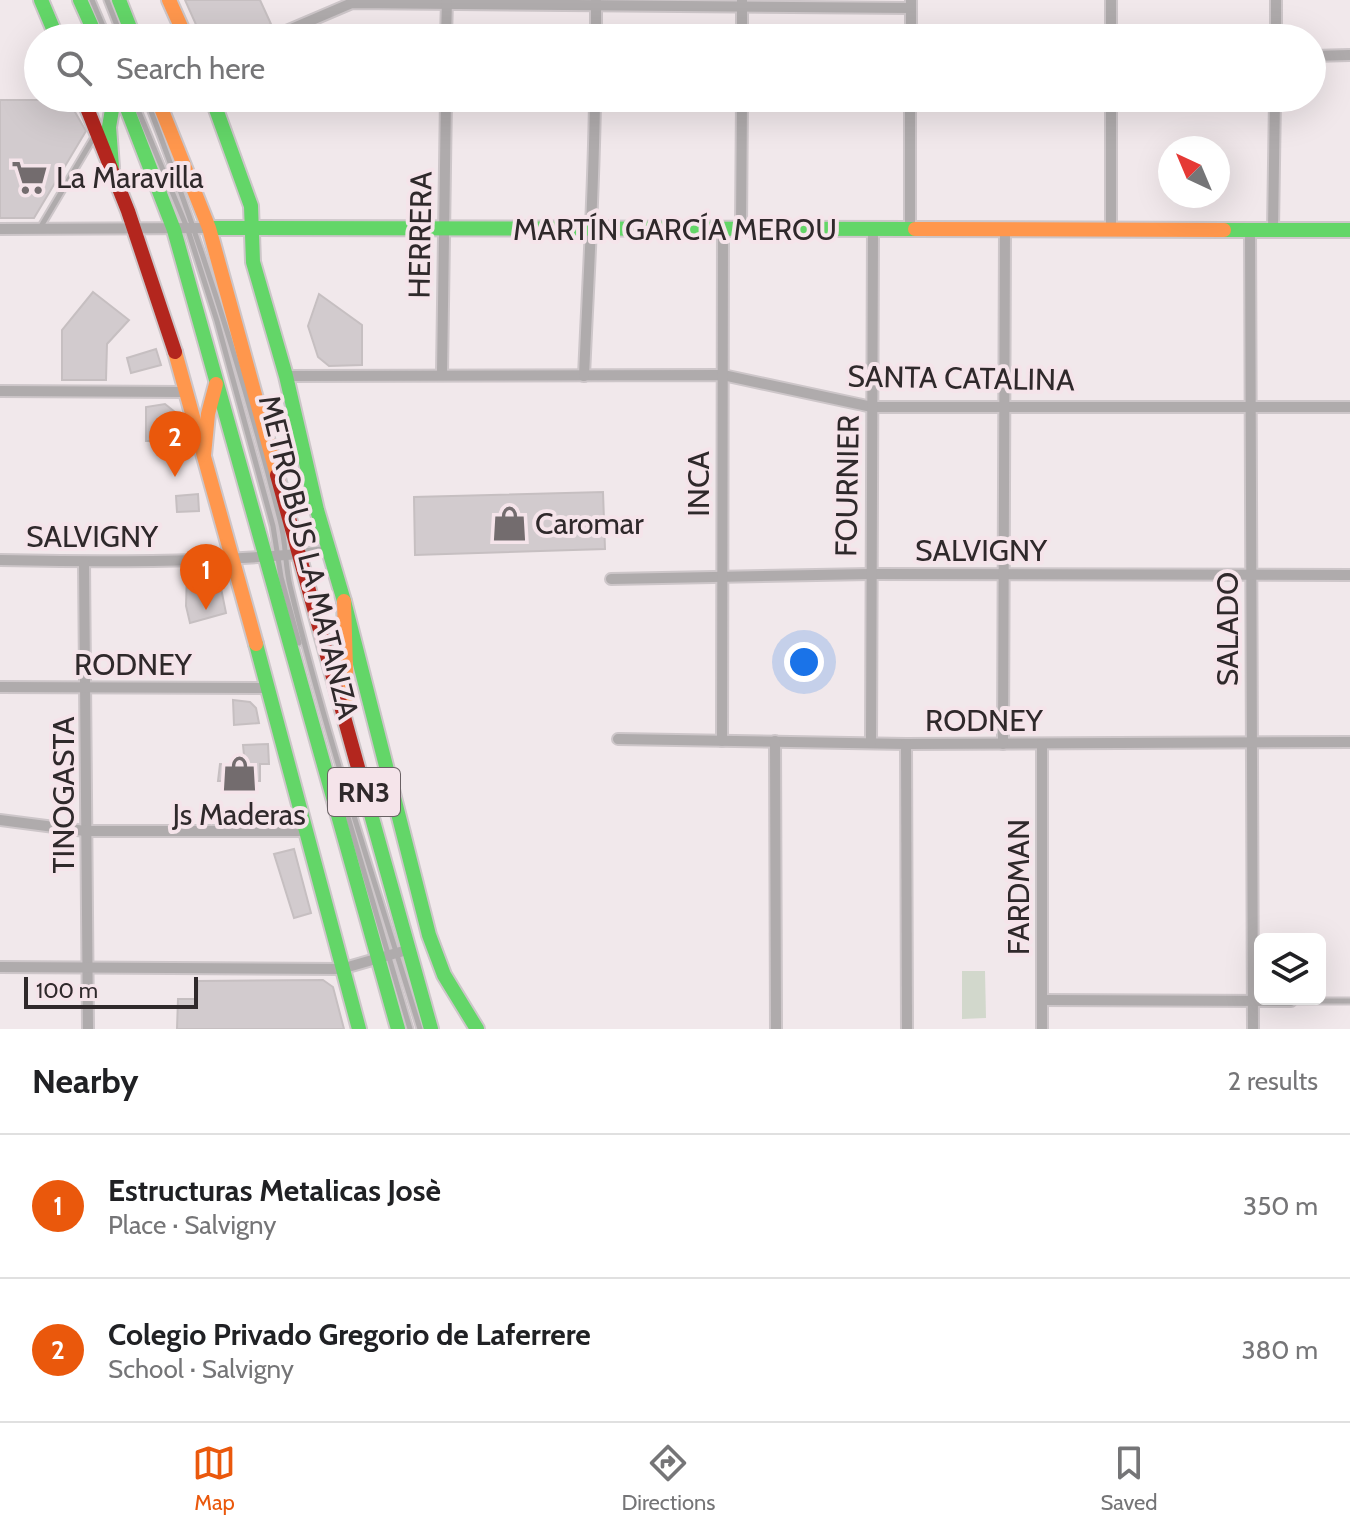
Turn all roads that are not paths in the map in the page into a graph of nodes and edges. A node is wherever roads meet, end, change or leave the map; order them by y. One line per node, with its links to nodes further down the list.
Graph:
1 (41, 0): 13 (main road)
2 (80, 0): 14 (main road)
3 (92, 0): 15 (lane)
4 (169, 0): 18 (main road)
5 (1111, 0): 23 (street)
6 (1276, 0): 24 (street)
7 (447, 1): 9 (street); 10 (street); 20 (street)
8 (111, 2): 16 (lane); 17 (main road)
9 (351, 2): 19 (street)
10 (596, 2): 11 (street); 21 (street)
11 (742, 3): 12 (street); 22 (street)
12 (911, 4)
13 (51, 24)
14 (91, 24)
15 (102, 24)
16 (118, 24)
17 (125, 24)
18 (180, 24)
19 (302, 24)
20 (446, 24)
21 (596, 24)
22 (742, 24)
23 (1111, 24)
24 (1276, 24)
25 (1350, 55): 26 (street)
26 (1326, 56)
27 (89, 112): 40 (main road)
28 (112, 112): 42 (main road)
29 (130, 112): 53 (main road, RN3)
30 (139, 112): 41 (lane, METROBUS LA MATANZA)
31 (151, 112): 53 (lane, METROBUS LA MATANZA)
32 (161, 112): 53 (main road, RN3)
33 (217, 112): 43 (main road)
34 (446, 112): 44 (street, HERRERA)
35 (595, 112): 58 (street)
36 (742, 112): 45 (street)
37 (910, 112): 55 (street)
38 (1111, 112): 47 (street)
39 (1275, 112): 52 (street)
40 (97, 132): 42 (main road); 49 (lane)
41 (151, 142): 53 (lane, METROBUS LA MATANZA); 53 (lane, METROBUS LA MATANZA)
42 (112, 167): 50 (main road)
43 (251, 226): 44 (main road, MARTÍN GARCÍA MEROU); 53 (main road, MARTÍN GARCÍA MEROU); 61 (main road)
44 (444, 227): 58 (main road, MARTÍN GARCÍA MEROU); 59 (street, HERRERA)
45 (741, 227): 46 (main road, MARTÍN GARCÍA MEROU); 54 (main road, MARTÍN GARCÍA MEROU)
46 (723, 228): 58 (main road, MARTÍN GARCÍA MEROU); 60 (street, INCA)
47 (1111, 228): 51 (main road, MARTÍN GARCÍA MEROU); 56 (main road, MARTÍN GARCÍA MEROU)
48 (0, 229): 49 (street, MARTÍN GARCÍA MEROU)
49 (39, 229): 50 (street, MARTÍN GARCÍA MEROU)
50 (135, 229): 53 (street, MARTÍN GARCÍA MEROU); 65 (main road)
51 (1250, 229): 52 (main road, MARTÍN GARCÍA MEROU); 68 (street, SALADO)
52 (1273, 229): 57 (main road, MARTÍN GARCÍA MEROU)
53 (192, 230): 63 (main road, RN3); 72 (main road, RN3); 72 (lane, METROBUS LA MATANZA)
54 (873, 230): 55 (main road, MARTÍN GARCÍA MEROU); 67 (street, FOURNIER)
55 (910, 230): 56 (main road, MARTÍN GARCÍA MEROU)
56 (1005, 230): 66 (street)
57 (1350, 230)
58 (592, 231): 62 (street)
59 (442, 373): 61 (street, SANTA CATALINA); 62 (street, SANTA CATALINA)
60 (723, 375): 62 (street, SANTA CATALINA); 67 (street, SANTA CATALINA); 79 (street, INCA)
61 (286, 376): 71 (main road)
62 (584, 376)
63 (216, 381): 70 (main road); 72 (main road, RN3)
64 (0, 391): 65 (street)
65 (186, 392): 70 (main road)
66 (1003, 405): 67 (street, SANTA CATALINA); 68 (street, SANTA CATALINA); 77 (street)
67 (872, 407): 76 (street, FOURNIER)
68 (1251, 407): 69 (street, SANTA CATALINA); 78 (street, SALADO)
69 (1350, 407)
70 (204, 455): 73 (main road)
71 (328, 551): 72 (street, SALVIGNY); 82 (main road)
72 (282, 556): 73 (street, SALVIGNY); 86 (main road, RN3); 99 (main road, RN3); 99 (lane, METROBUS LA MATANZA); 99 (lane, METROBUS LA MATANZA)
73 (234, 558): 75 (street, SALVIGNY); 85 (main road)
74 (0, 560): 75 (street, SALVIGNY)
75 (84, 562): 84 (street, TINOGASTA)
76 (870, 574): 77 (street, SALVIGNY); 79 (street, SALVIGNY); 91 (street, FOURNIER)
77 (1004, 574): 78 (street, SALVIGNY); 94 (street)
78 (1250, 574): 80 (street, SALVIGNY); 92 (street, SALADO)
79 (722, 575): 81 (street, SALVIGNY); 88 (street, INCA)
80 (1350, 575)
81 (611, 579)
82 (344, 601): 86 (main road); 113 (main road)
83 (0, 687): 84 (street, RODNEY)
84 (88, 688): 85 (street, RODNEY); 97 (street, TINOGASTA)
85 (266, 688): 98 (main road)
86 (348, 734): 99 (main road, RN3)
87 (618, 739): 88 (street, RODNEY)
88 (722, 741): 89 (street, RODNEY)
89 (775, 741): 91 (street, RODNEY); 114 (street)
90 (1350, 742): 92 (street, RODNEY)
91 (871, 743): 93 (street, RODNEY)
92 (1252, 743): 95 (street, RODNEY); 104 (street, SALADO)
93 (906, 744): 94 (street, RODNEY); 115 (street)
94 (1003, 744): 95 (street, RODNEY)
95 (1042, 744): 103 (street, FARDMAN)
96 (0, 820): 97 (street)
97 (85, 831): 98 (street); 101 (street, TINOGASTA)
98 (304, 831): 102 (main road)
99 (393, 956): 102 (street); 109 (main road, RN3); 110 (lane, METROBUS LA MATANZA); 111 (lane, METROBUS LA MATANZA); 112 (main road, RN3)
100 (0, 967): 101 (street)
101 (88, 968): 102 (street); 107 (street, TINOGASTA)
102 (341, 969): 108 (main road)
103 (1043, 1000): 104 (street); 116 (street, FARDMAN)
104 (1253, 1001): 117 (street, SALADO)
105 (1326, 1001): 106 (lane)
106 (1350, 1001)
107 (88, 1029)
108 (359, 1029)
109 (398, 1029)
110 (410, 1029)
111 (420, 1029)
112 (431, 1029)
113 (477, 1029)
114 (776, 1029)
115 (907, 1029)
116 (1042, 1029)
117 (1253, 1029)

